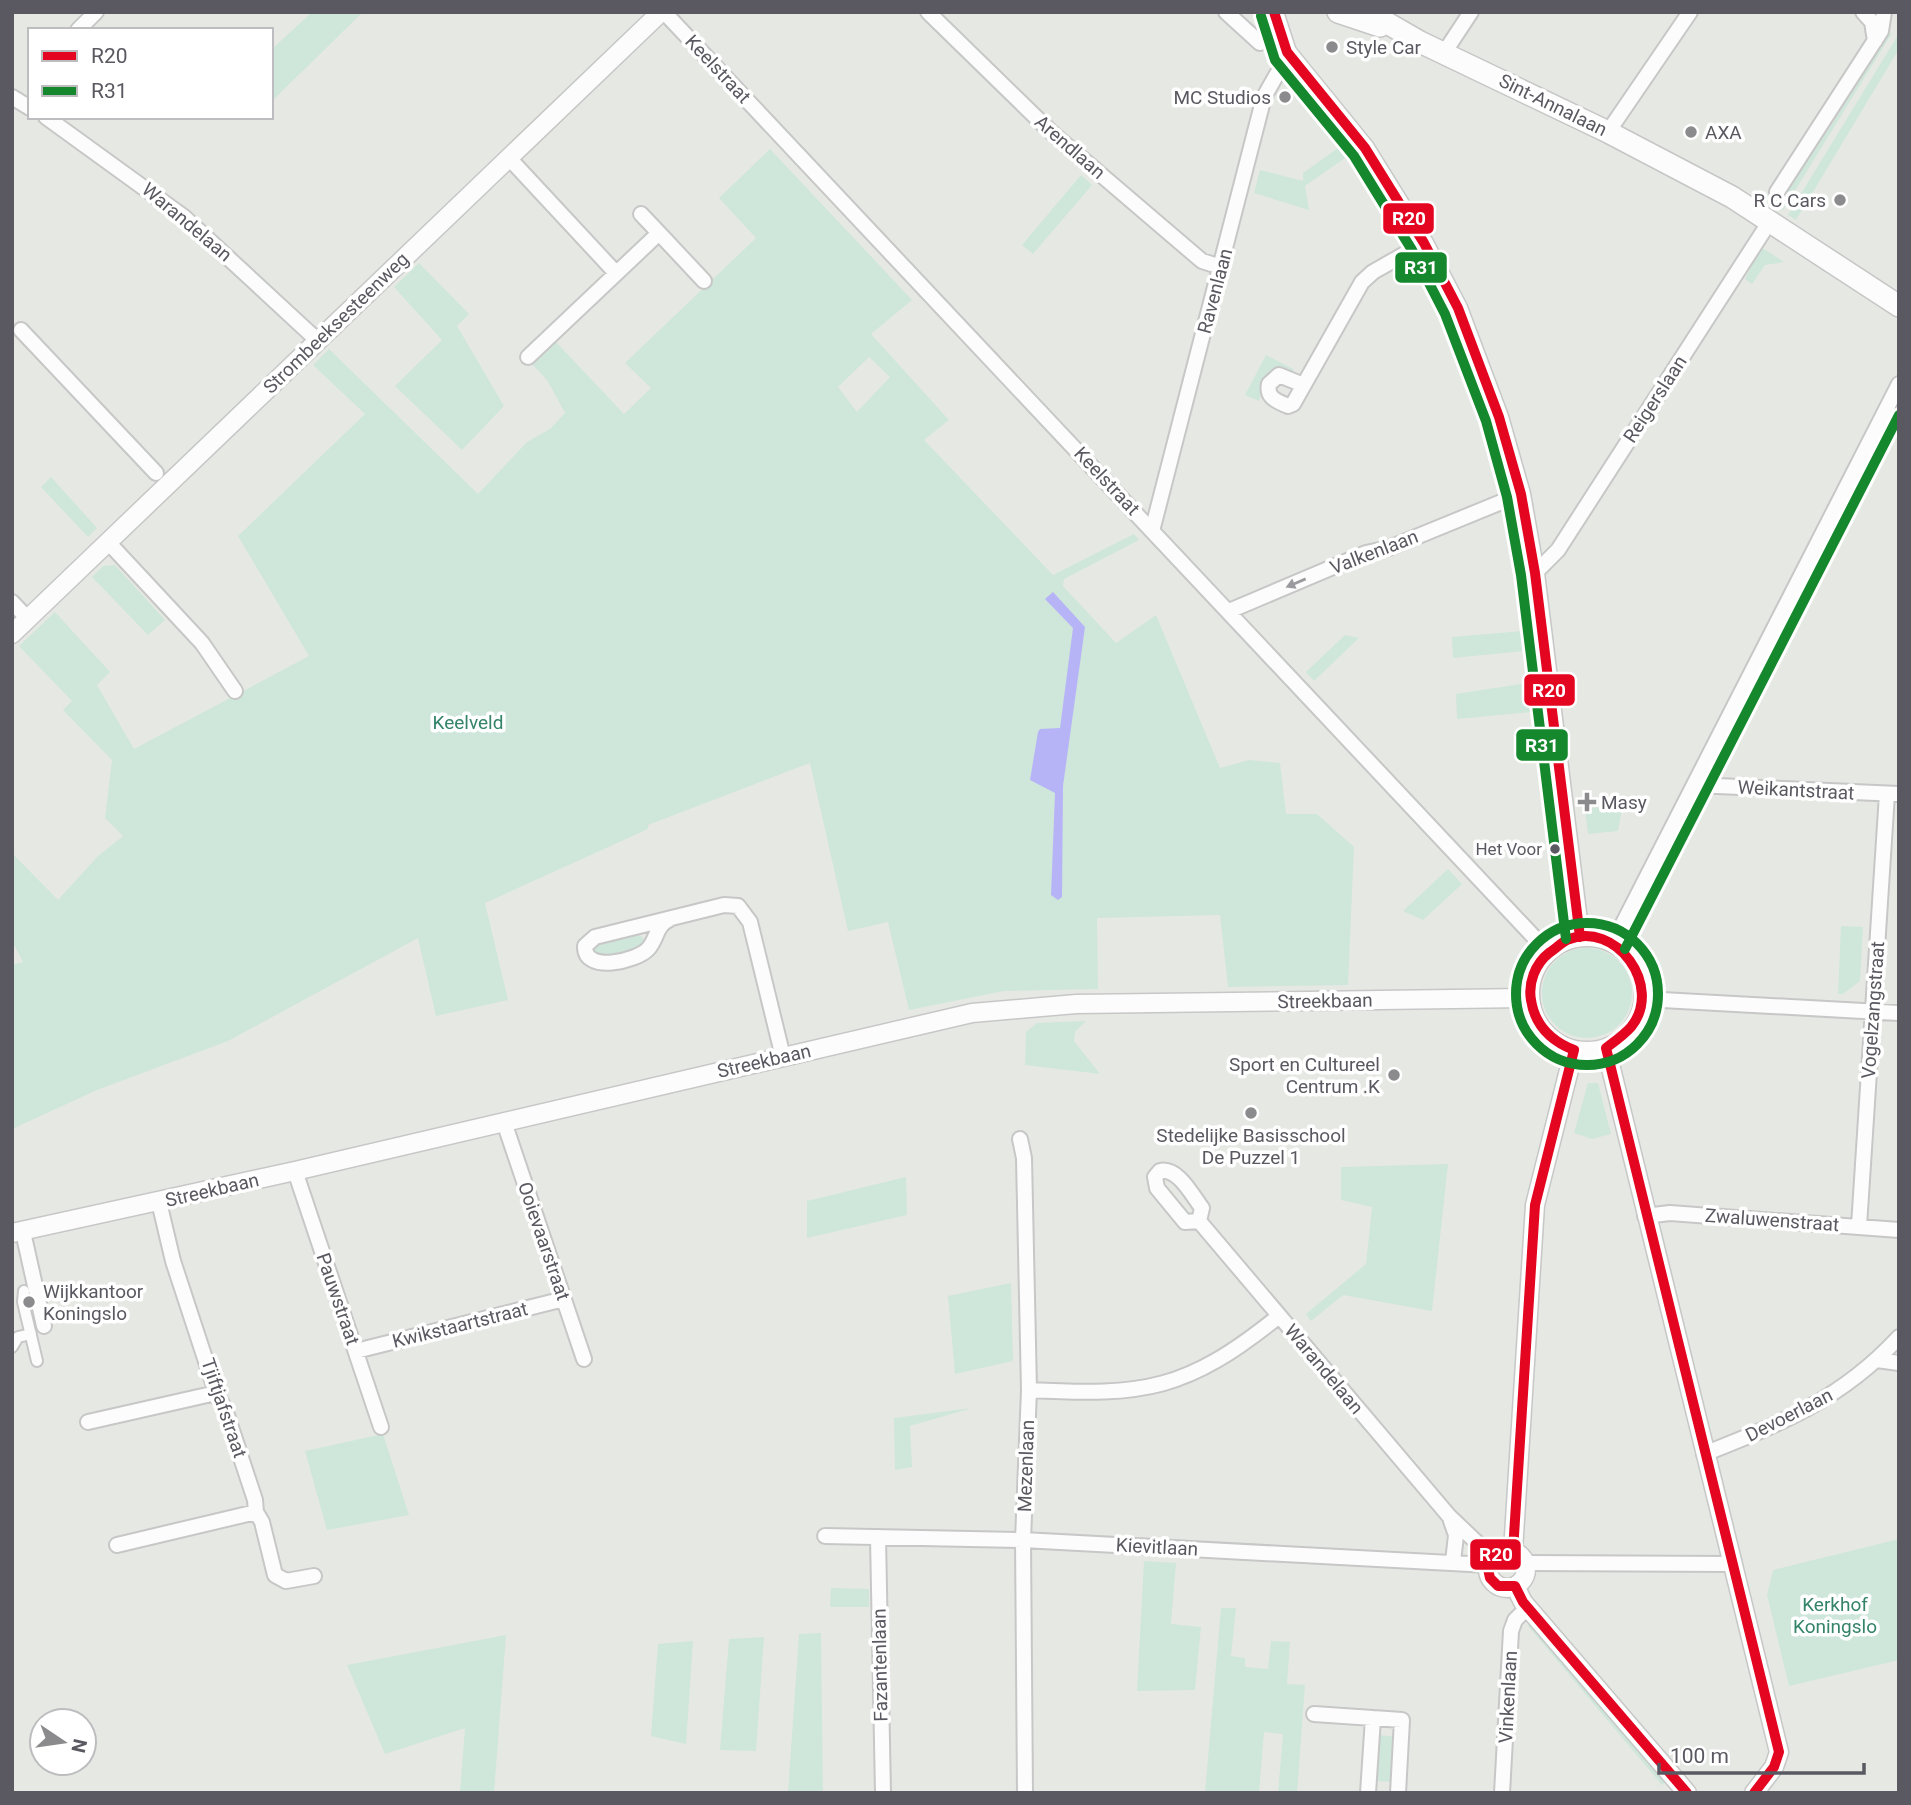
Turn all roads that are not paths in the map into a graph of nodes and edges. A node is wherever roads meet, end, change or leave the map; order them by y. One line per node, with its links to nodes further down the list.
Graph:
1 (96, 12): 13 (street)
2 (663, 12): 21 (street, Strombeeksesteenweg); 39 (street, Keelstraat)
3 (929, 12): 27 (street, Arendlaan)
4 (1226, 12): 16 (street)
5 (1275, 12): 18 (street)
6 (1338, 12): 14 (main road, Sint-Annalaan)
7 (1368, 12): 14 (main road, Sint-Annalaan)
8 (1471, 12): 17 (street)
9 (1689, 12): 20 (street)
10 (1863, 12): 15 (street)
11 (1884, 12): 12 (street); 15 (street)
12 (1899, 19)
13 (80, 28)
14 (1405, 34): 17 (main road, Sint-Annalaan)
15 (1875, 41): 22 (street)
16 (1260, 43)
17 (1444, 53): 20 (main road, Sint-Annalaan)
18 (1293, 59): 26 (street); 27 (street, Ravenlaan)
19 (49, 119): 33 (street, Warandelaan)
20 (1608, 132): 24 (main road, Sint-Annalaan)
21 (509, 158): 28 (street); 33 (street, Strombeeksesteenweg)
22 (1777, 192)
23 (641, 214): 25 (street)
24 (1767, 226): 30 (main road, Sint-Annalaan); 31 (main road, Sint-Annalaan); 41 (street, Reigerslaan)
25 (659, 233): 28 (street); 29 (street)
26 (1424, 243): 35 (street); 38 (street)
27 (1221, 267): 39 (street, Ravenlaan)
28 (615, 272): 34 (street)
29 (704, 281)
30 (1899, 306)
31 (1899, 320)
32 (20, 330): 37 (street)
33 (317, 340): 40 (street, Strombeeksesteenweg)
34 (528, 356)
35 (1305, 383)
36 (1899, 384): 47 (street)
37 (156, 472)
38 (1521, 494): 41 (street); 43 (street, Valkenlaan, one-way to 43)
39 (1152, 531): 43 (street, Keelstraat)
40 (108, 542): 44 (street, Strombeeksesteenweg); 46 (street)
41 (1535, 573): 50 (street)
42 (12, 602): 44 (street)
43 (1228, 611): 52 (street, Keelstraat)
44 (28, 619): 45 (street, Strombeeksesteenweg)
45 (12, 634)
46 (235, 691)
47 (1694, 785): 48 (street, Weikantstraat); 51 (street)
48 (1893, 794): 55 (street, Vogelzangstraat)
49 (670, 919): 49 (street); 59 (street)
50 (1580, 937): 51 (street); 52 (street)
51 (1613, 943): 54 (street)
52 (1548, 952): 53 (street)
53 (1530, 998): 58 (street); 59 (street, Streekbaan)
54 (1644, 999): 55 (street); 57 (street)
55 (1873, 1011): 56 (street); 66 (street, Vogelzangstraat)
56 (1899, 1013)
57 (1606, 1048): 58 (street); 64 (street)
58 (1574, 1050): 92 (street)
59 (783, 1057): 60 (street, Streekbaan)
60 (504, 1122): 62 (street, Streekbaan); 70 (street, Ooievaarstraat)
61 (1020, 1139): 81 (street, Mezenlaan)
62 (295, 1171): 63 (street, Streekbaan); 76 (street, Pauwstraat)
63 (159, 1202): 68 (street, Streekbaan); 82 (street, Tjiftjafstraat)
64 (1645, 1216): 66 (street, Zwaluwenstraat); 85 (street)
65 (1199, 1221): 71 (street, Warandelaan)
66 (1859, 1226): 67 (street, Zwaluwenstraat)
67 (1899, 1230)
68 (18, 1232): 72 (street)
69 (24, 1291): 73 (street)
70 (564, 1299): 76 (street, Kwikstaartstraat); 77 (street, Ooievaarstraat)
71 (1279, 1316): 81 (street); 87 (street, Warandelaan)
72 (44, 1326)
73 (31, 1334): 75 (street); 79 (street)
74 (1899, 1337): 78 (street, Devoerlaan)
75 (12, 1347)
76 (356, 1351): 84 (street, Pauwstraat)
77 (584, 1359)
78 (1877, 1360): 80 (street); 85 (street, Devoerlaan)
79 (37, 1362)
80 (1899, 1363)
81 (1029, 1390): 90 (street, Mezenlaan)
82 (216, 1392): 83 (street); 86 (street, Tjiftjafstraat)
83 (88, 1422)
84 (381, 1427)
85 (1704, 1454): 95 (street)
86 (256, 1512): 91 (street); 96 (street, Tjiftjafstraat)
87 (1449, 1516): 93 (street, Warandelaan); 94 (street)
88 (825, 1536): 89 (street, Kievitlaan)
89 (878, 1536): 90 (street, Kievitlaan); 101 (street, Fazantenlaan)
90 (1023, 1540): 94 (street, Kievitlaan); 102 (street, Mezenlaan)
91 (117, 1545)
92 (1519, 1557): 93 (street); 95 (street); 97 (street)
93 (1490, 1561): 94 (street, Kievitlaan); 97 (street, Warandelaan)
94 (1454, 1562)
95 (1732, 1564): 107 (street)
96 (314, 1576)
97 (1515, 1586): 98 (street, Warandelaan)
98 (1528, 1607): 105 (street, Vinkenlaan); 106 (street, Warandelaan)
99 (1314, 1714): 100 (street)
100 (1373, 1718): 103 (street); 104 (street)
101 (883, 1793)
102 (1025, 1793)
103 (1367, 1793)
104 (1398, 1793)
105 (1502, 1793)
106 (1687, 1793)
107 (1754, 1793)

